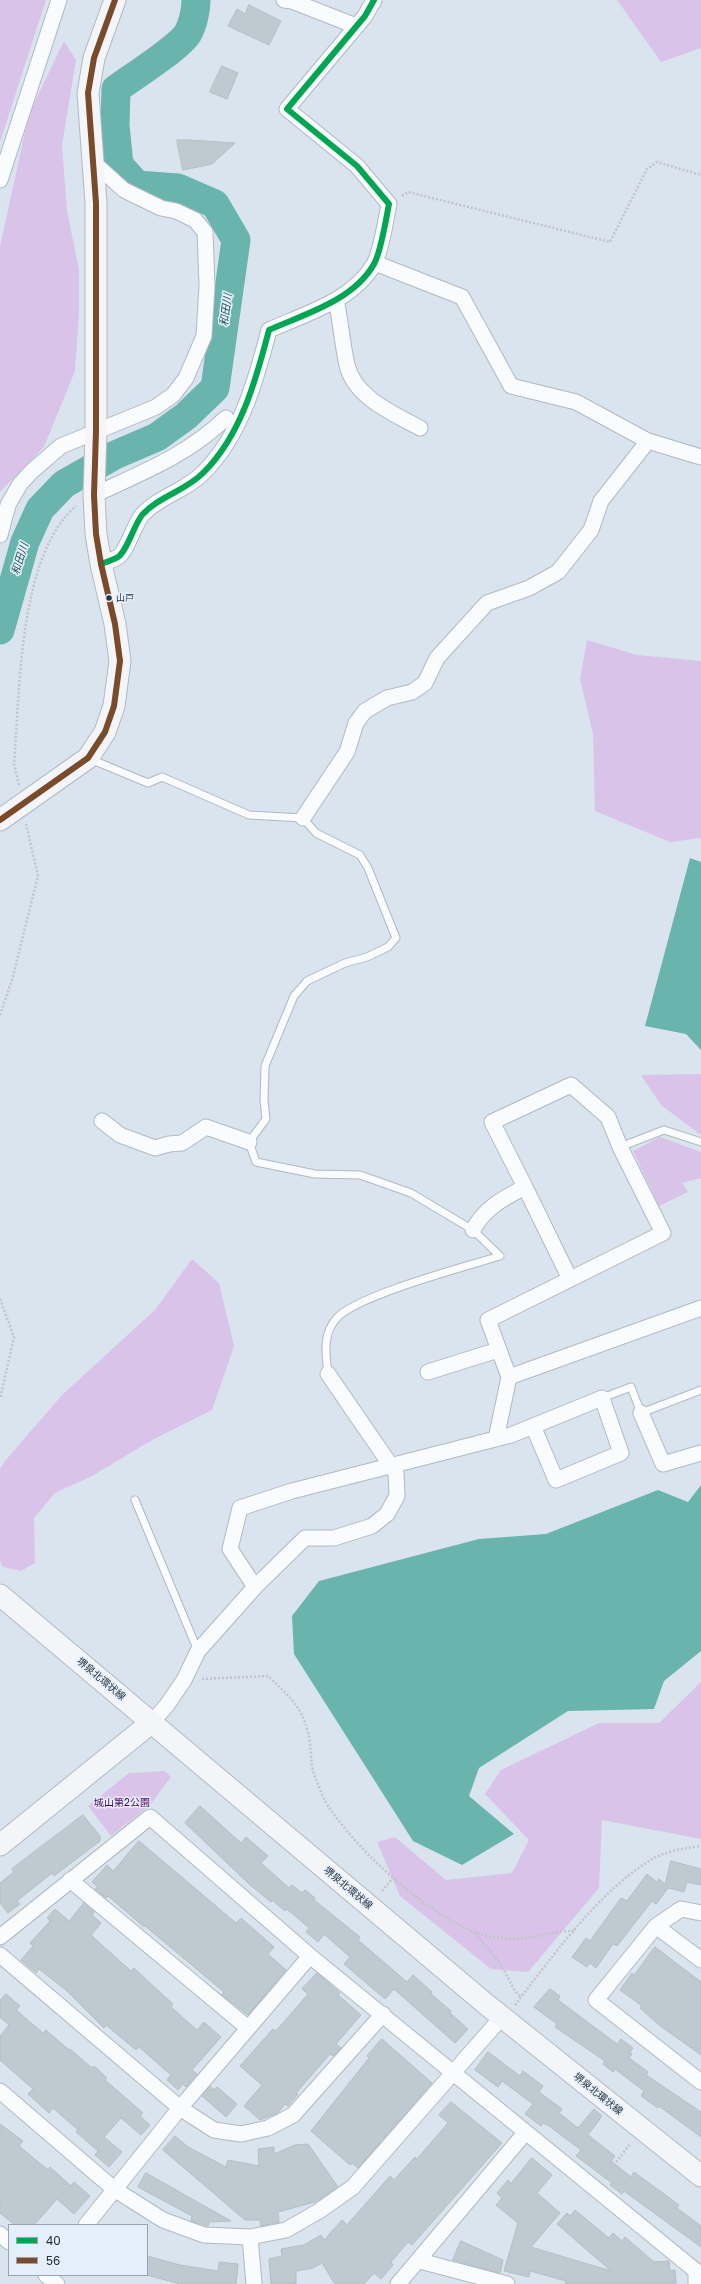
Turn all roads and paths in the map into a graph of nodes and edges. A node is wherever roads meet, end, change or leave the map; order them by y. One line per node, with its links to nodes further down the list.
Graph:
1 (59, 0): 8 (street)
2 (115, 0): 6 (main road)
3 (284, 0): 5 (street)
4 (374, 0): 5 (street)
5 (356, 26): 9 (street)
6 (93, 162): 14 (main road); 14 (street)
7 (701, 175): 9 (path)
8 (0, 180)
9 (389, 204): 10 (street)
10 (375, 263): 11 (street); 15 (street)
11 (336, 300): 13 (street); 19 (street)
12 (226, 418): 17 (street)
13 (420, 428)
14 (96, 434): 17 (main road); 18 (street)
15 (648, 441): 16 (street); 22 (street)
16 (701, 457)
17 (94, 491): 19 (main road); 21 (path)
18 (0, 535)
19 (101, 564): 20 (main road)
20 (88, 758): 21 (main road); 22 (lane)
21 (12, 812): 23 (path)
22 (303, 818): 25 (lane)
23 (0, 1015)
24 (102, 1121): 25 (street)
25 (249, 1142): 29 (lane)
26 (701, 1142): 27 (lane)
27 (620, 1147): 28 (street); 30 (street)
28 (525, 1187): 29 (street); 30 (street)
29 (473, 1230): 35 (lane)
30 (570, 1279): 33 (street)
31 (0, 1299): 39 (path)
32 (701, 1308): 36 (street)
33 (498, 1350): 34 (street); 36 (street)
34 (428, 1372)
35 (328, 1374): 44 (street)
36 (509, 1377): 42 (street)
37 (701, 1390): 40 (lane)
38 (602, 1398): 40 (lane); 41 (street); 41 (street)
39 (0, 1399)
40 (641, 1412): 43 (street)
41 (534, 1426): 42 (street)
42 (496, 1439): 44 (street)
43 (701, 1453)
44 (392, 1466): 46 (street); 46 (street)
45 (136, 1500): 48 (lane)
46 (255, 1587): 48 (street)
47 (0, 1595): 50 (main road, 堺泉北環状線)
48 (198, 1651): 49 (street)
49 (184, 1680): 50 (street); 53 (path)
50 (152, 1722): 51 (main road); 66 (main road, 堺泉北環状線)
51 (0, 1845)
52 (701, 1846): 58 (path)
53 (393, 1878): 55 (path); 59 (path)
54 (70, 1880): 60 (street); 62 (street); 67 (street)
55 (382, 1891)
56 (701, 1913): 57 (street)
57 (656, 1926): 63 (street); 69 (street)
58 (575, 1931): 59 (path); 64 (path)
59 (475, 1933): 64 (path)
60 (0, 1937)
61 (0, 1955): 71 (street)
62 (310, 1956): 65 (street); 67 (street)
63 (701, 1960)
64 (522, 1997): 66 (path)
65 (383, 2014): 68 (street); 71 (street)
66 (503, 2018): 68 (street); 74 (main road, 堺泉北環状線)
67 (248, 2028): 71 (street)
68 (455, 2073): 72 (street); 79 (street)
69 (701, 2082)
70 (0, 2091): 75 (street)
71 (180, 2108): 75 (street)
72 (525, 2133): 76 (street); 81 (street)
73 (630, 2144): 76 (path)
74 (698, 2168)
75 (114, 2189): 77 (street); 79 (street)
76 (595, 2189): 85 (street)
77 (87, 2224)
78 (0, 2234): 80 (street)
79 (250, 2237): 82 (street)
80 (8, 2241)
81 (420, 2261): 83 (street); 84 (street)
82 (254, 2284)
83 (398, 2284)
84 (507, 2284)
85 (696, 2284)

